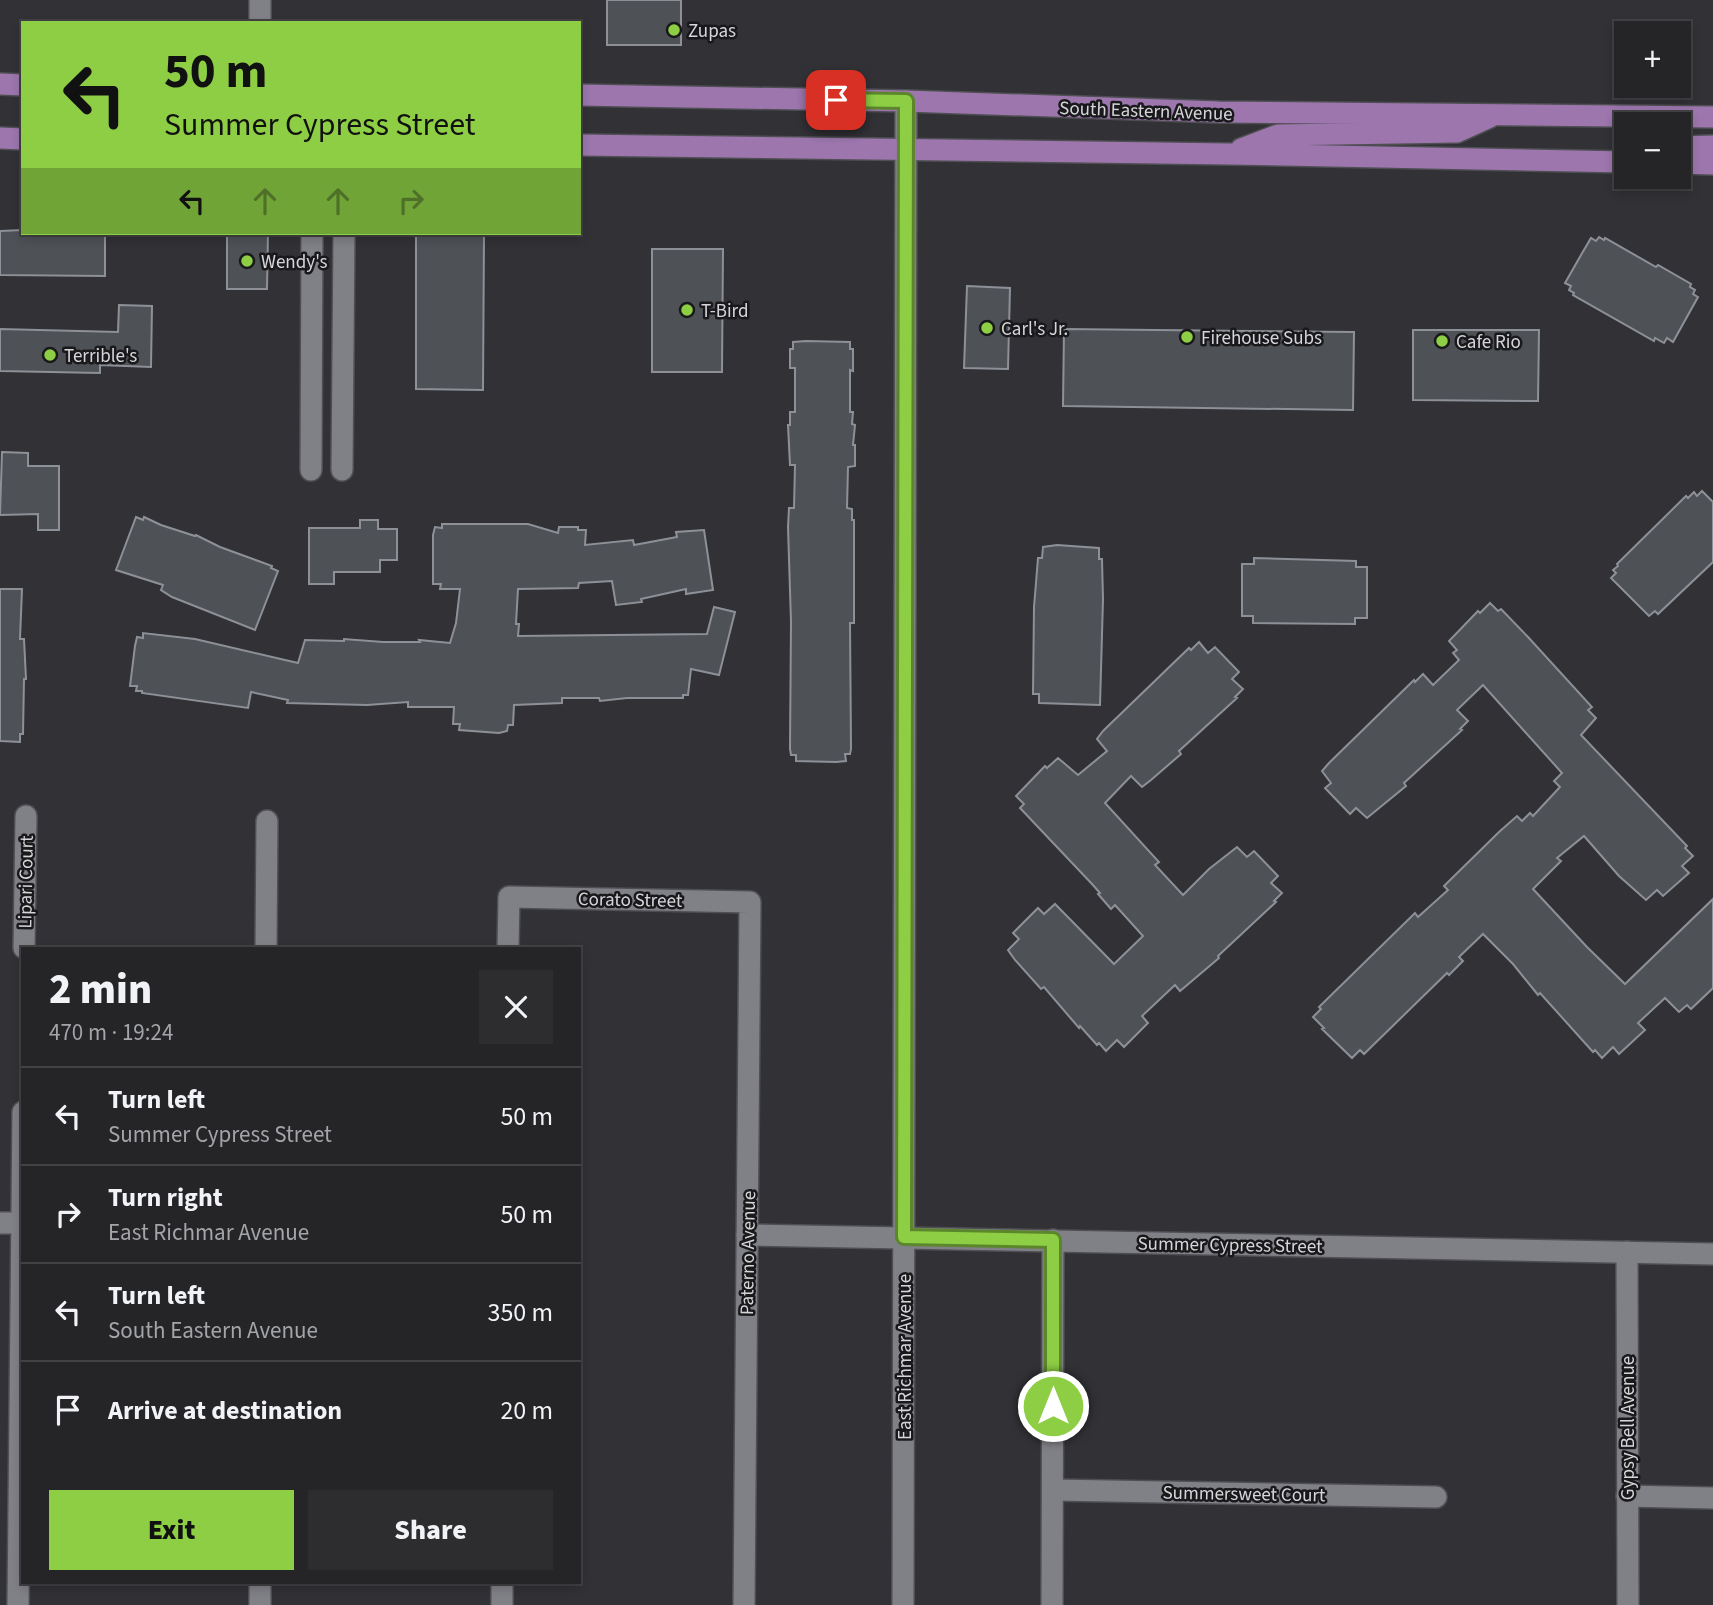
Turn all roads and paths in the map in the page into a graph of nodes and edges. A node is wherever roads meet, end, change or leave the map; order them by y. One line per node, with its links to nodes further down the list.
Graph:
1 (260, 0): 2 (street)
2 (260, 21)
3 (0, 84): 4 (main road)
4 (21, 85)
5 (581, 95): 6 (main road, South Eastern Avenue)
6 (906, 101): 7 (main road, South Eastern Avenue); 14 (street, East Richmar Avenue)
7 (1496, 115): 8 (main road, South Eastern Avenue); 15 (main road)
8 (1713, 117)
9 (0, 138): 10 (main road)
10 (21, 139)
11 (581, 145): 14 (main road)
12 (1713, 146): 13 (main road)
13 (1691, 147)
14 (906, 150): 15 (main road); 34 (street, East Richmar Avenue)
15 (1229, 154): 17 (main road)
16 (1614, 157): 17 (main road)
17 (1596, 162): 18 (main road)
18 (1614, 162)
19 (1691, 163): 20 (main road)
20 (1713, 164)
21 (312, 235): 23 (street)
22 (344, 235): 24 (street)
23 (311, 470)
24 (342, 470)
25 (26, 816): 28 (street, Lipari Court)
26 (267, 821): 29 (street)
27 (750, 902): 30 (street, Corato Street); 33 (street, Paterno Avenue)
28 (24, 947)
29 (266, 947)
30 (508, 947)
31 (0, 1223): 32 (street)
32 (21, 1223)
33 (747, 1234): 34 (street, Summer Cypress Street); 48 (street, Paterno Avenue)
34 (904, 1237): 35 (street, Summer Cypress Street); 49 (street, East Richmar Avenue)
35 (1053, 1240): 36 (street, Summer Cypress Street); 39 (street)
36 (1627, 1252): 37 (street, Summer Cypress Street); 40 (street, Gypsy Bell Avenue)
37 (1713, 1254)
38 (21, 1318): 45 (street)
39 (1053, 1489): 41 (street, Summersweet Court); 50 (street)
40 (1627, 1496): 42 (street); 51 (street, Gypsy Bell Avenue)
41 (1436, 1497)
42 (1713, 1498)
43 (260, 1584): 46 (street)
44 (502, 1584): 47 (street)
45 (18, 1605)
46 (260, 1605)
47 (502, 1605)
48 (744, 1605)
49 (903, 1605)
50 (1052, 1605)
51 (1628, 1605)

